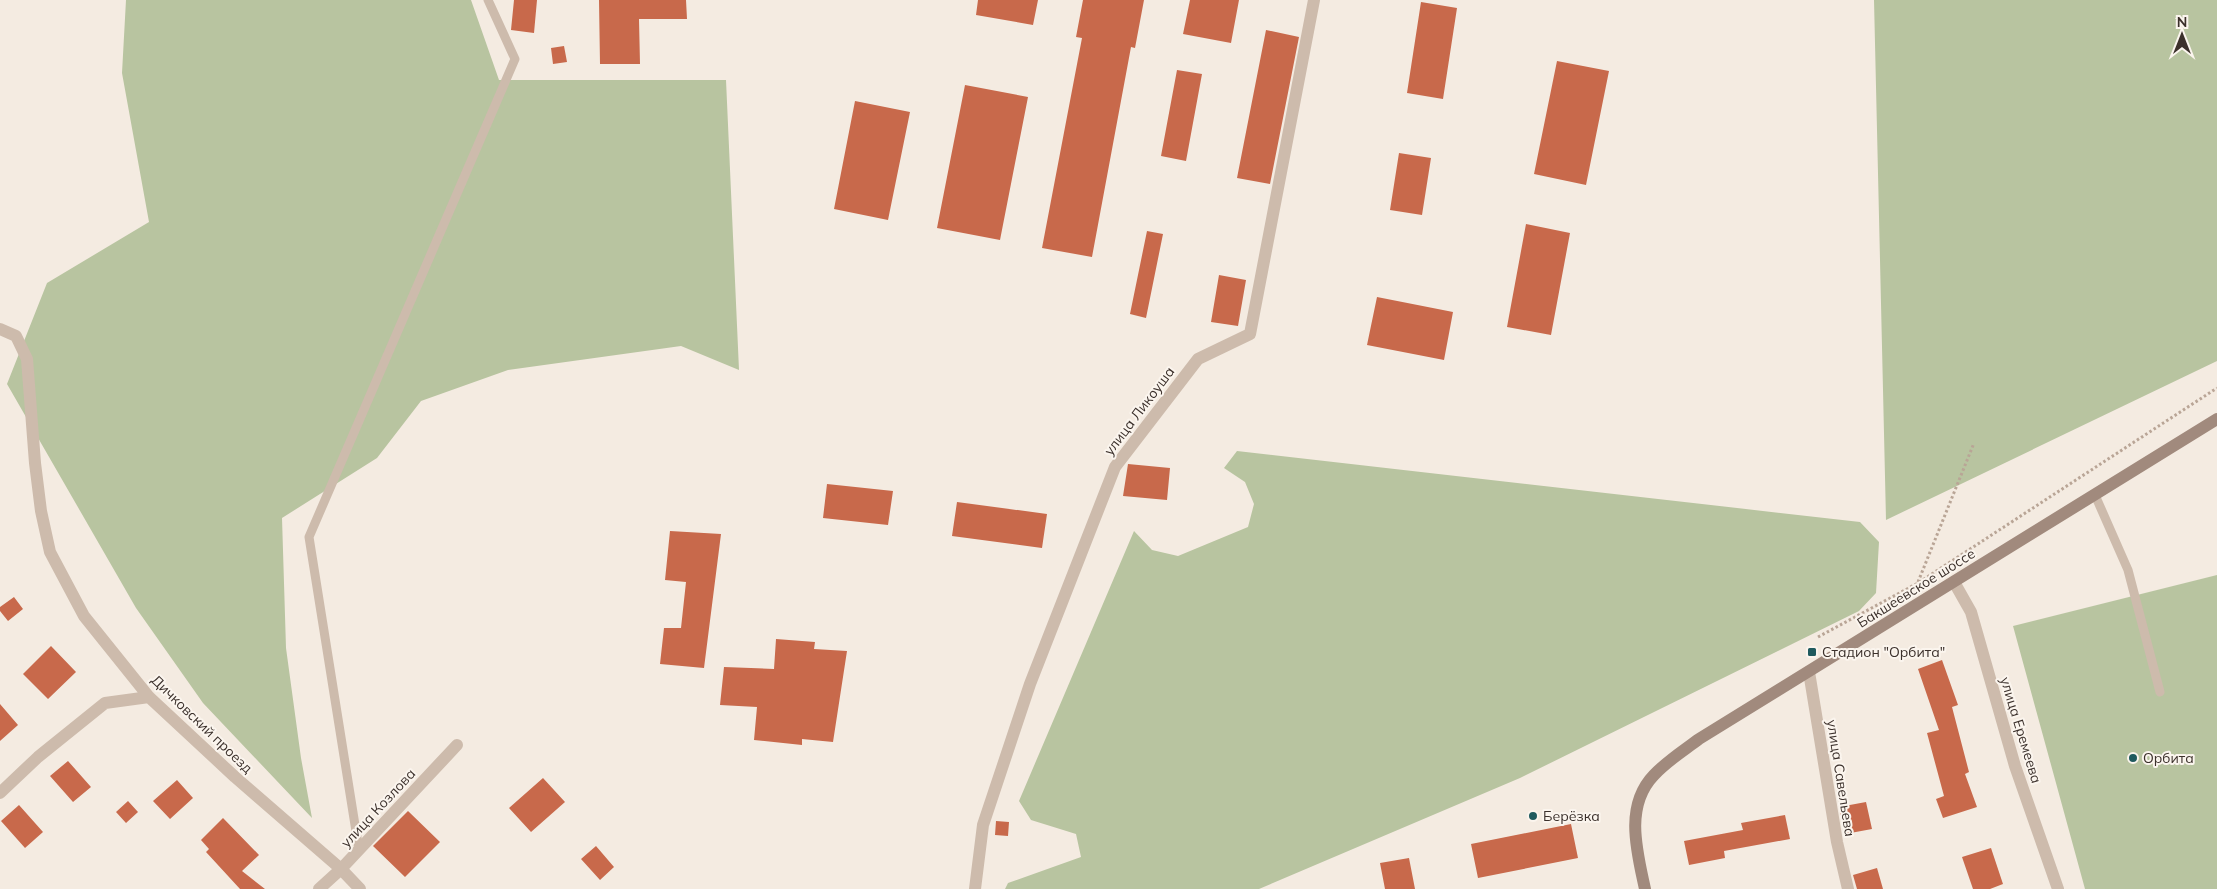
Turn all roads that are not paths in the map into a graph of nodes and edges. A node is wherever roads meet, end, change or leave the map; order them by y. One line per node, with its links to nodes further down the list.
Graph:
1 (488, 0): 12 (lane)
2 (1314, 0): 16 (street, улица Ликоуша)
3 (1, 329): 9 (street, Дичковский проезд)
4 (2217, 419): 5 (street, Бакшеевское шоссе)
5 (2095, 495): 6 (street, Бакшеевское шоссе); 8 (lane)
6 (1954, 582): 7 (street, Бакшеевское шоссе); 19 (street, улица Еремеева)
7 (1808, 672): 17 (street, Бакшеевское шоссе); 18 (street, улица Савельева)
8 (2160, 692)
9 (149, 697): 11 (street); 13 (street, Дичковский проезд)
10 (457, 745): 12 (street, улица Козлова)
11 (0, 793)
12 (359, 850): 13 (street, улица Козлова)
13 (341, 870): 14 (street, улица Козлова); 15 (street, Дичковский проезд)
14 (319, 889)
15 (360, 889)
16 (976, 889)
17 (1645, 889)
18 (1848, 889)
19 (2058, 889)

